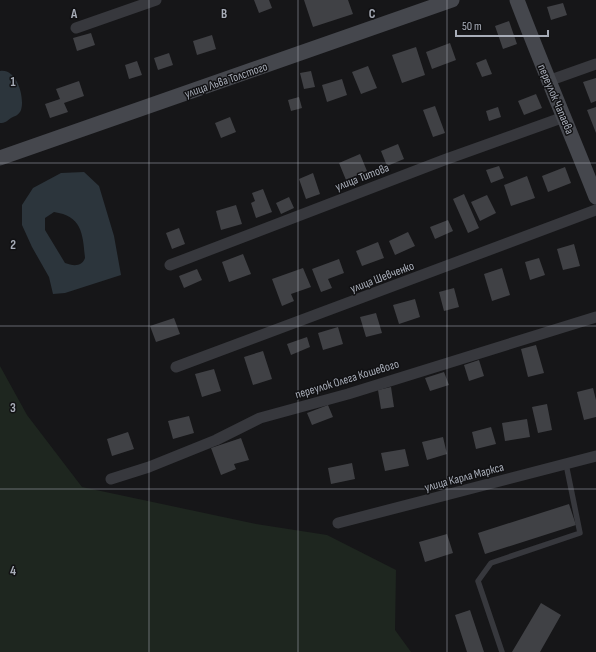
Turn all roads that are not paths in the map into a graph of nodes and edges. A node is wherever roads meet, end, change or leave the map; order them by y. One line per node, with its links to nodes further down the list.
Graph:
1 (156, 0): 4 (street)
2 (452, 0): 8 (street, улица Льва Толстого)
3 (517, 0): 6 (street, переулок Чапаева)
4 (76, 28)
5 (596, 64): 6 (street)
6 (548, 81): 7 (street, переулок Чапаева)
7 (564, 117): 9 (street, переулок Чапаева); 11 (street, улица Титова)
8 (0, 158)
9 (596, 197)
10 (596, 210): 13 (street, улица Шевченко)
11 (170, 265)
12 (596, 317): 16 (street, переулок Олега Кошевого)
13 (176, 367)
14 (596, 456): 15 (street, улица Карла Маркса)
15 (566, 464): 17 (street, улица Карла Маркса); 18 (lane)
16 (110, 479)
17 (338, 523)
18 (502, 652)

